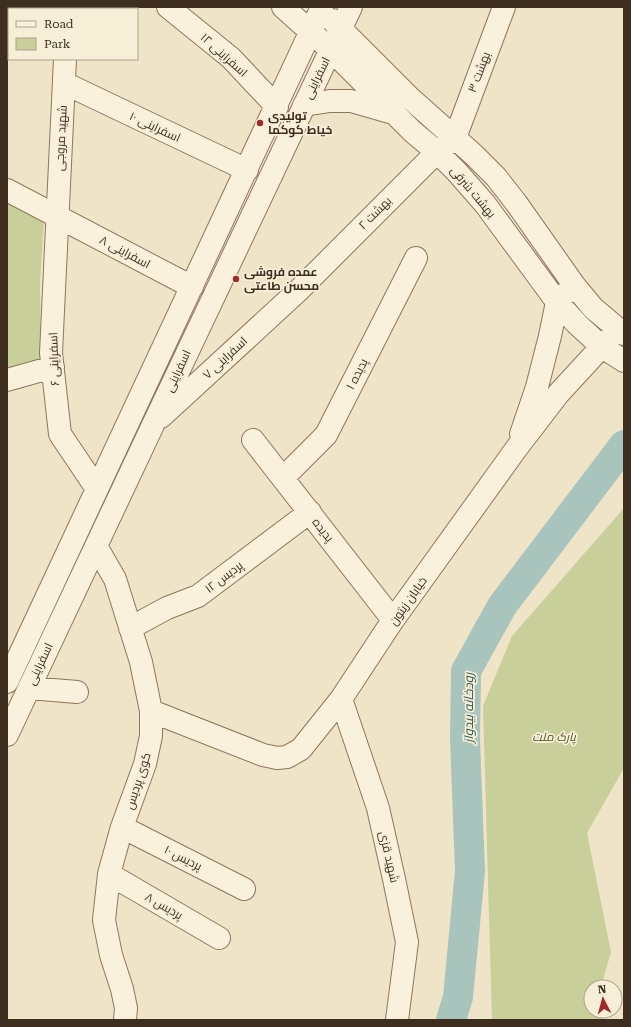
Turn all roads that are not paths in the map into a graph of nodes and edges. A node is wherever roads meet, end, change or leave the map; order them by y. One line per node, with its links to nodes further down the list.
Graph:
1 (168, 7): 12 (street, اسفراینی ۱۲)
2 (283, 7): 7 (street, بهشت شرقی)
3 (351, 7): 6 (street, اسفراینی)
4 (504, 7): 14 (street, بهشت ۳)
5 (321, 8): 6 (street, بهشت شرقی); 7 (street, اسفراینی)
6 (341, 29): 8 (street, اسفراینی); 14 (street, بهشت شرقی)
7 (310, 32): 8 (street, بهشت شرقی); 12 (street, اسفراینی)
8 (330, 50): 11 (street, اسفراینی); 13 (street, بهشت شرقی)
9 (65, 60): 10 (street, شهید مروجی)
10 (64, 83): 16 (street, اسفراینی ۱۰); 18 (street, شهید مروجی)
11 (304, 105): 13 (street); 29 (street, اسفراینی)
12 (276, 107): 16 (street, اسفراینی)
13 (395, 114): 15 (street, بهشت شرقی)
14 (455, 138): 15 (street, بهشت ۲); 20 (street, بهشت شرقی)
15 (437, 152): 22 (street, بهشت ۲); 23 (street, بهشت شرقی)
16 (247, 170): 21 (street, اسفراینی)
17 (7, 190): 18 (street, اسفراینی ۸)
18 (58, 216): 21 (street, اسفراینی ۸); 27 (street, اسفراینی ۶)
19 (416, 258): 32 (street, پدیده ۱)
20 (574, 285): 23 (street); 24 (street, بهشت شرقی)
21 (192, 287): 33 (street, اسفراینی)
22 (298, 291): 29 (street, اسفراینی ۷)
23 (557, 302): 25 (street, بهشت شرقی); 31 (street)
24 (621, 332): 25 (street, خیابان زیتون)
25 (602, 347): 26 (street, بهشت شرقی); 31 (street, خیابان زیتون)
26 (624, 361)
27 (53, 367): 28 (street); 33 (street, اسفراینی ۶)
28 (7, 380)
29 (152, 425): 35 (street, اسفراینی)
30 (253, 440): 32 (street, پدیده)
31 (516, 449): 36 (street, خیابان زیتون)
32 (283, 478): 34 (street, پدیده)
33 (97, 489): 38 (street, اسفراینی)
34 (310, 512): 36 (street, پدیده); 37 (street, پردیس ۱۲)
35 (96, 546): 37 (street, کوی پردیس); 39 (street, اسفراینی)
36 (393, 620): 41 (street, خیابان زیتون)
37 (130, 628): 42 (street, کوی پردیس)
38 (9, 672)
39 (29, 688): 40 (street); 43 (street, اسفراینی)
40 (77, 692)
41 (341, 699): 42 (street, خیابان زیتون); 49 (street, شهید قزی)
42 (151, 711): 44 (street, کوی پردیس)
43 (7, 735)
44 (122, 827): 45 (street, کوی پردیس); 46 (street, پردیس ۱۰)
45 (109, 874): 47 (street, پردیس ۸); 48 (street, کوی پردیس)
46 (244, 889)
47 (219, 938)
48 (126, 1020)
49 (397, 1020)

